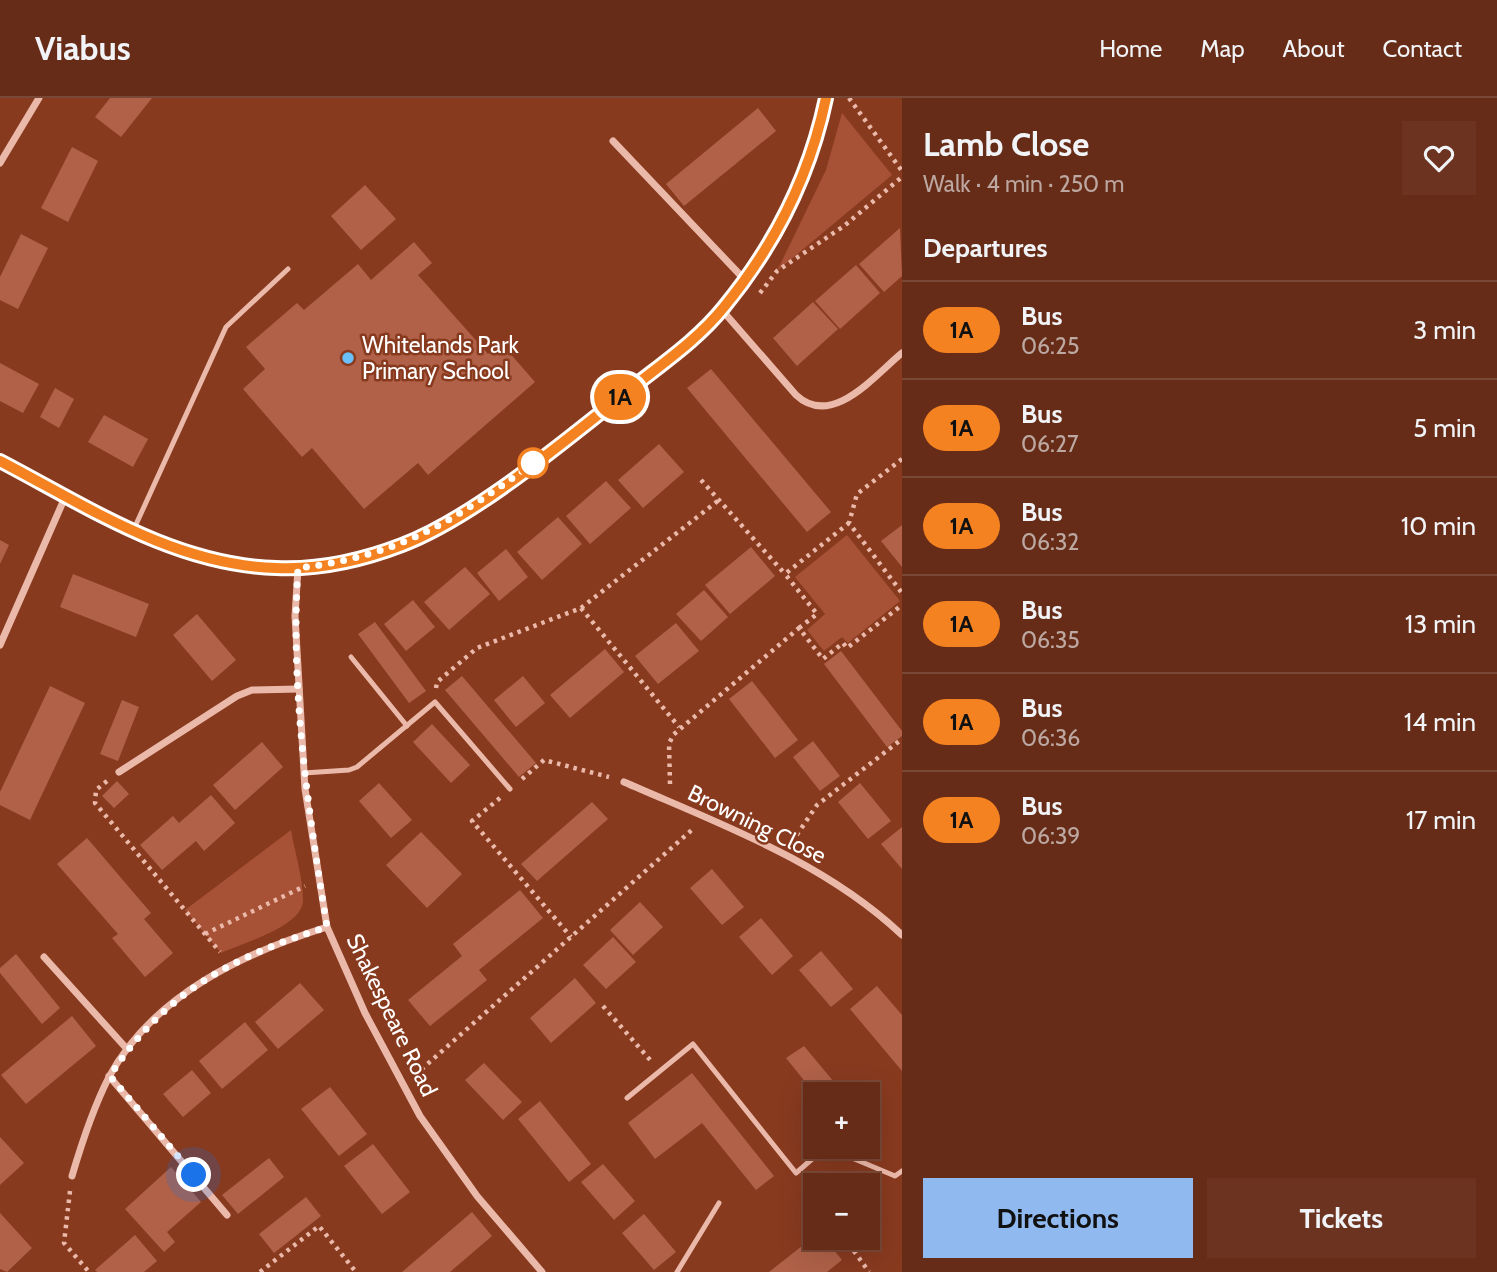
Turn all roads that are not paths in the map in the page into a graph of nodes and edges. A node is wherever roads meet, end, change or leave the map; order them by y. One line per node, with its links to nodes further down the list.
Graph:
1 (38, 98): 4 (street)
2 (826, 98): 6 (street)
3 (613, 141): 6 (street)
4 (0, 163)
5 (288, 269): 11 (lane)
6 (745, 280): 7 (street)
7 (722, 310): 8 (street); 12 (street)
8 (902, 353)
9 (0, 461): 10 (street)
10 (66, 495): 11 (street); 13 (street)
11 (133, 531): 12 (street)
12 (298, 568): 15 (street, Shakespeare Road)
13 (0, 645)
14 (351, 657): 16 (lane)
15 (299, 689): 17 (street); 18 (street, Shakespeare Road)
16 (407, 726): 18 (lane); 20 (lane)
17 (119, 772)
18 (304, 773): 21 (street, Shakespeare Road)
19 (624, 782): 22 (street, Browning Close)
20 (510, 789)
21 (327, 927): 24 (street); 31 (street, Shakespeare Road)
22 (902, 935)
23 (44, 957): 24 (street)
24 (127, 1049): 25 (street)
25 (110, 1076): 28 (street); 30 (street)
26 (627, 1098): 27 (lane)
27 (902, 1171)
28 (72, 1176)
29 (719, 1203): 32 (lane)
30 (227, 1215)
31 (542, 1272)
32 (677, 1272)

